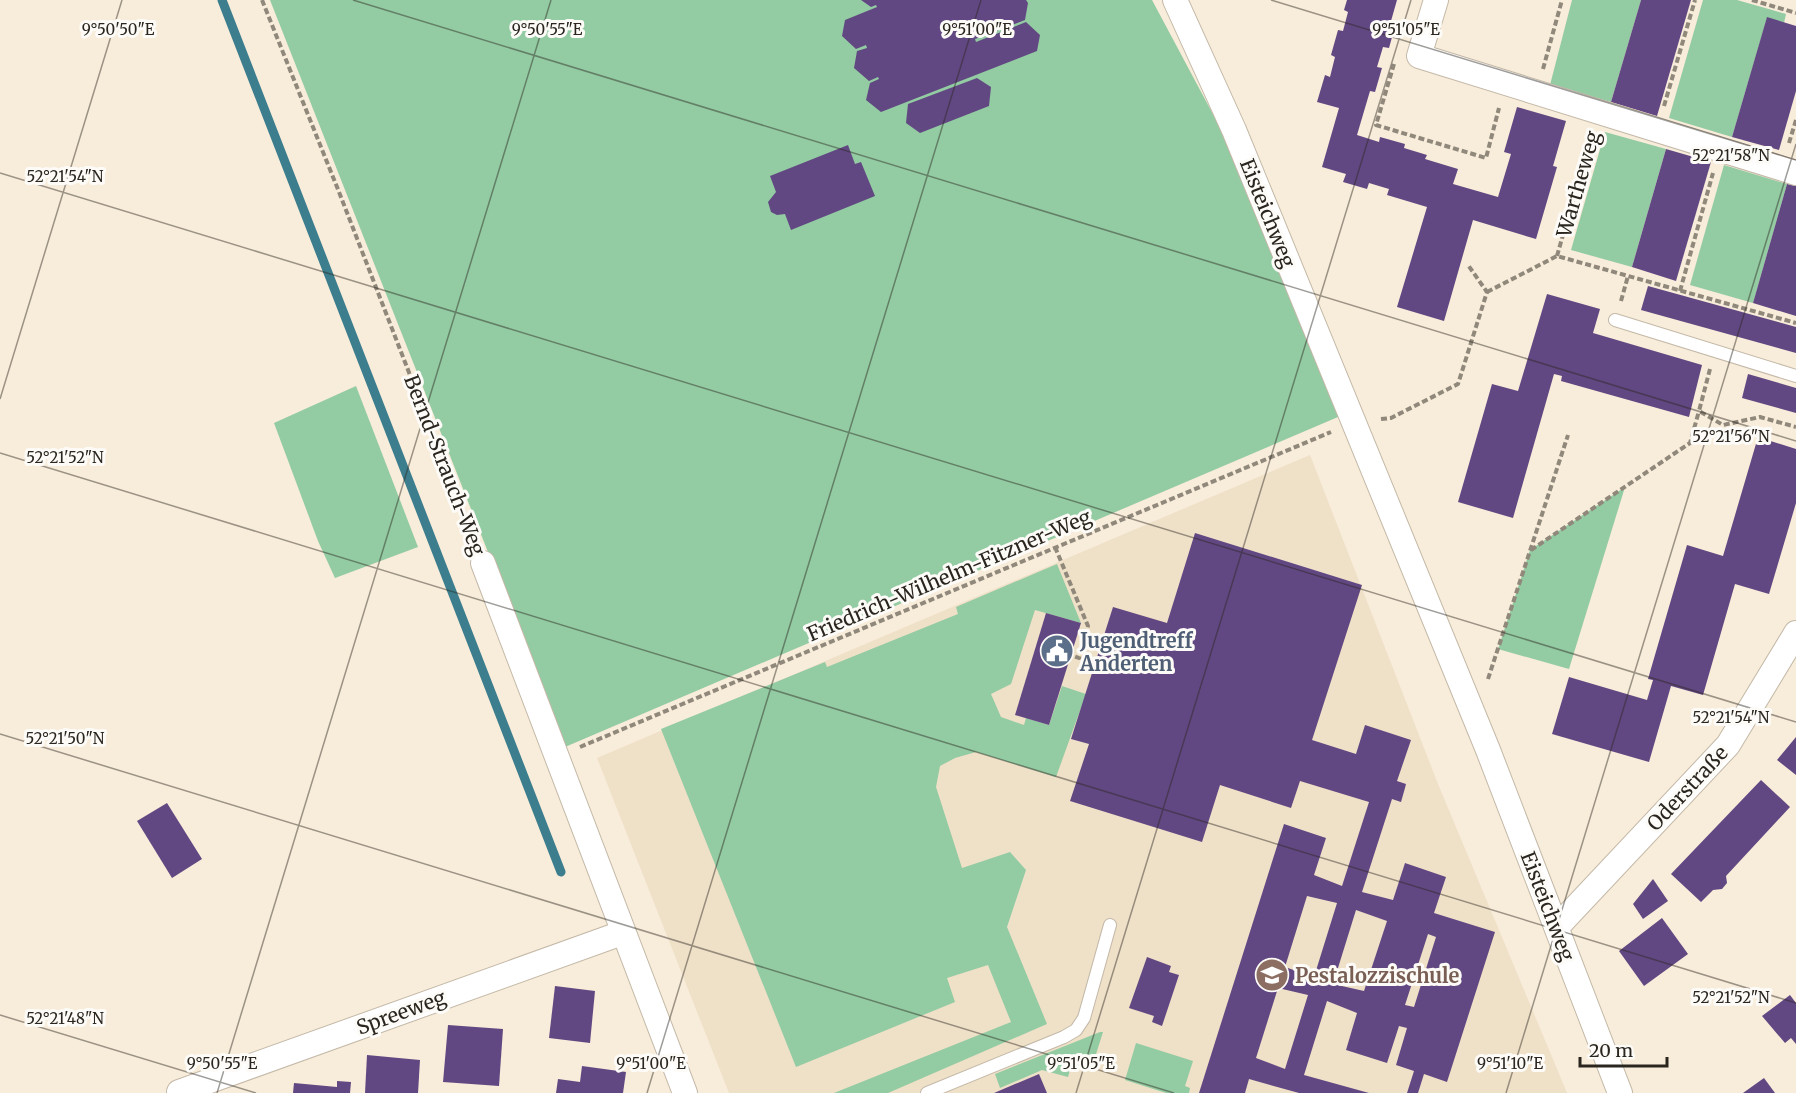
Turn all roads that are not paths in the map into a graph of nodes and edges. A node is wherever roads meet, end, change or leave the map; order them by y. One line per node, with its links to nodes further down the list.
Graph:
1 (1436, 0): 3 (street, Wartheweg)
2 (1182, 2): 9 (street, Eisteichweg)
3 (1796, 173)
4 (1615, 320): 5 (lane)
5 (1796, 376)
6 (483, 563): 10 (street, Bernd-Strauch-Weg)
7 (1796, 633): 9 (street, Oderstraße)
8 (1110, 925): 13 (lane)
9 (1557, 927): 14 (street, Eisteichweg)
10 (622, 933): 11 (street, Spreeweg); 12 (street, Bernd-Strauch-Weg)
11 (179, 1092)
12 (685, 1093)
13 (927, 1093)
14 (1620, 1093)

